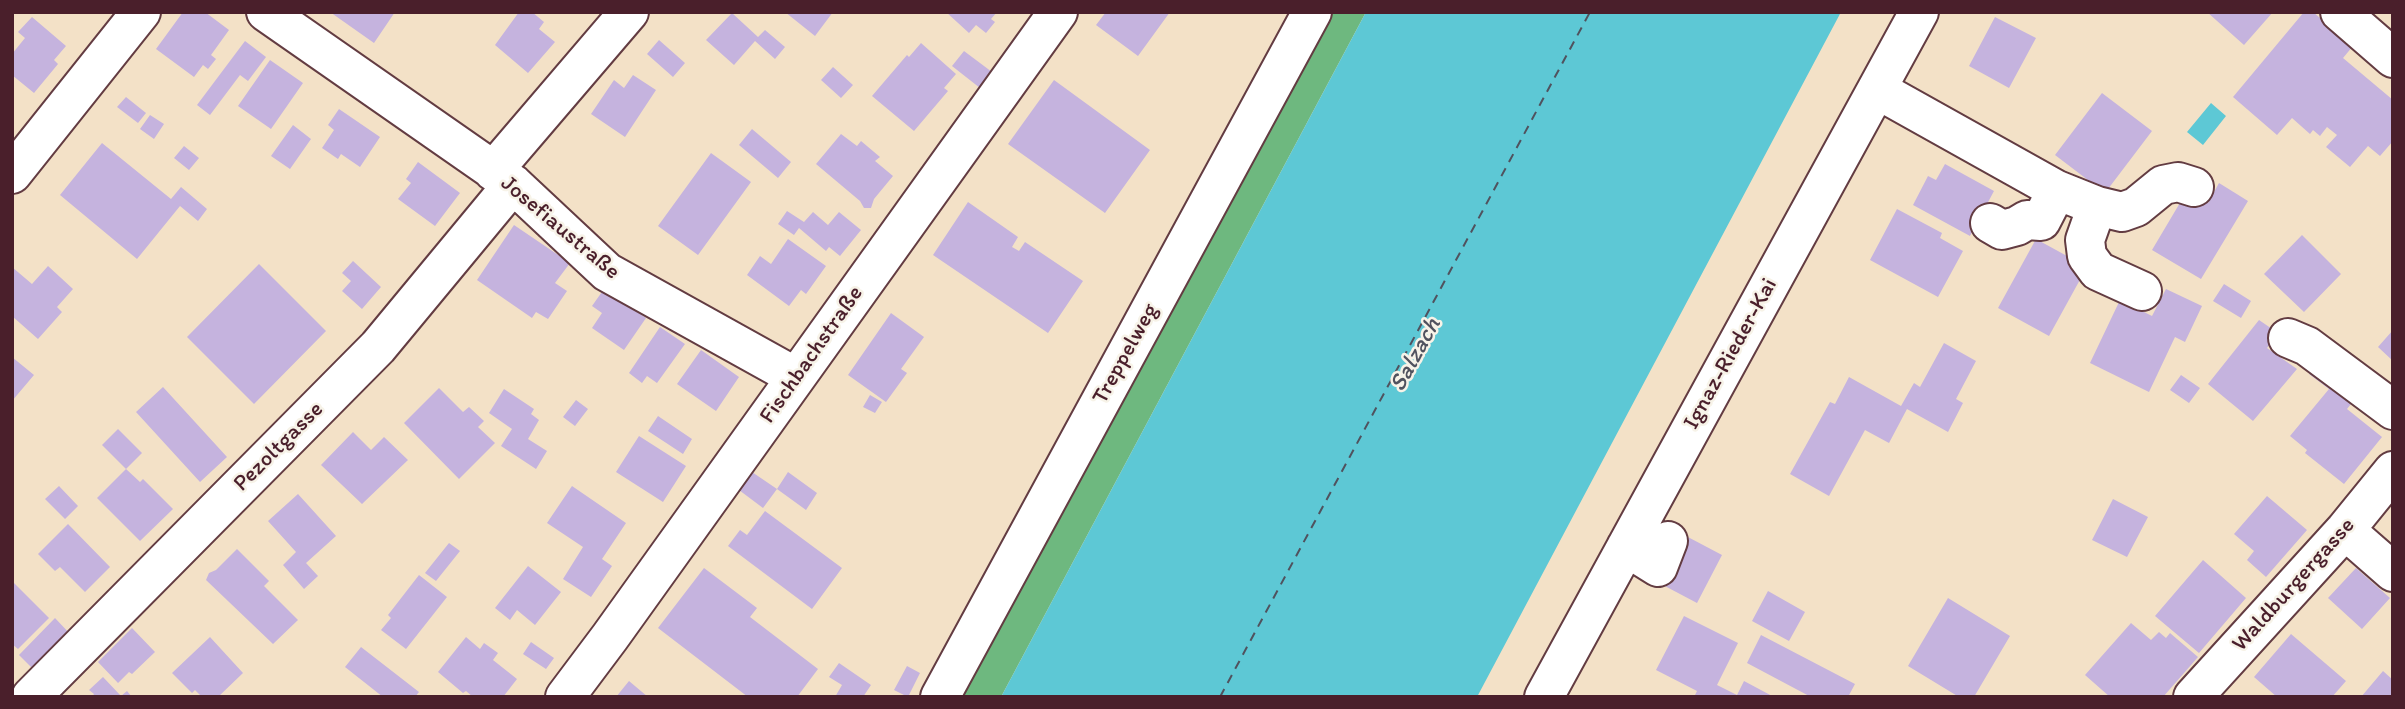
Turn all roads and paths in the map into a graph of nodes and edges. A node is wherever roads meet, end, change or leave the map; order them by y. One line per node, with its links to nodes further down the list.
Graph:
1 (141, 12): 10 (street)
2 (266, 12): 11 (street, Josefiaustraße)
3 (629, 12): 11 (street, Pezoltgasse)
4 (1058, 12): 18 (street, Fischbachstraße)
5 (1312, 12): 27 (street, Treppelweg)
6 (1919, 12): 9 (street, Ignaz-Rieder-Kai)
7 (2340, 12): 8 (street)
8 (2393, 58)
9 (1878, 90): 13 (street); 23 (street, Ignaz-Rieder-Kai)
10 (12, 174)
11 (503, 178): 18 (street, Josefiaustraße); 25 (street, Pezoltgasse)
12 (2194, 187): 15 (street)
13 (2049, 206): 14 (street); 15 (street)
14 (1990, 223)
15 (2091, 223): 16 (street)
16 (2142, 291)
17 (2288, 338): 19 (street)
18 (796, 377): 26 (street, Fischbachstraße)
19 (2393, 410)
20 (2393, 471): 21 (street, Waldburgergasse)
21 (2344, 530): 24 (street); 29 (street, Waldburgergasse)
22 (1668, 541): 23 (street)
23 (1626, 547): 28 (street, Ignaz-Rieder-Kai)
24 (2393, 572)
25 (31, 697)
26 (565, 697)
27 (940, 697)
28 (1544, 697)
29 (2193, 697)

